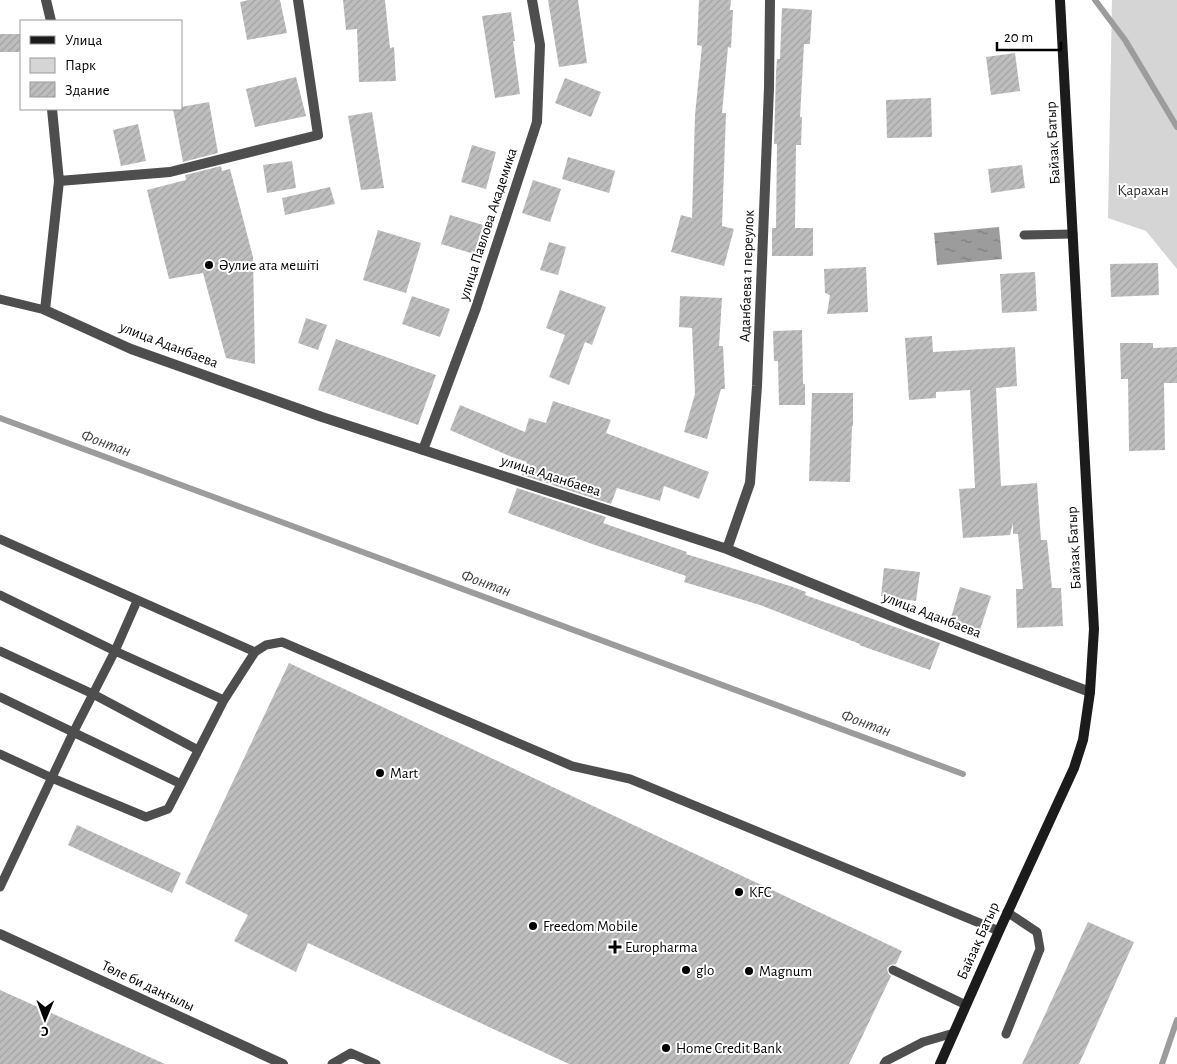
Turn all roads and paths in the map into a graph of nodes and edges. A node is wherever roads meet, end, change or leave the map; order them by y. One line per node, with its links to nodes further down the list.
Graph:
1 (46, 0): 6 (street)
2 (298, 0): 8 (street)
3 (532, 0): 13 (street, улица Павлова Академика)
4 (770, 0): 15 (street, Аданбаева 1 переулок)
5 (1060, 0): 9 (street, Байзақ Батыр)
6 (52, 20)
7 (52, 110): 8 (street)
8 (59, 181): 12 (street)
9 (1073, 234): 10 (lane); 21 (street, Байзақ Батыр)
10 (1024, 235)
11 (0, 299): 12 (lane, улица Аданбаева)
12 (45, 310): 13 (street, улица Аданбаева)
13 (424, 450): 15 (street, улица Аданбаева)
14 (0, 539): 17 (lane)
15 (727, 549): 21 (street, улица Аданбаева)
16 (0, 595): 18 (lane)
17 (137, 600): 18 (lane); 20 (lane)
18 (115, 650): 22 (lane); 24 (lane)
19 (0, 651): 22 (lane)
20 (255, 652): 24 (lane); 32 (lane)
21 (1090, 692): 31 (street, Байзақ Батыр)
22 (93, 694): 25 (lane); 26 (lane)
23 (0, 697): 25 (lane)
24 (224, 700): 26 (lane)
25 (73, 733): 28 (lane); 29 (lane)
26 (198, 750): 29 (lane)
27 (0, 754): 28 (lane)
28 (52, 778): 29 (lane); 30 (lane)
29 (181, 784)
30 (0, 887)
31 (1007, 912): 32 (street, Байзақ Батыр); 37 (lane)
32 (998, 931): 35 (street, Байзақ Батыр)
33 (0, 934): 38 (street, Төле би даңғылы)
34 (893, 970): 35 (lane)
35 (966, 1005): 36 (street, Байзақ Батыр)
36 (954, 1033): 41 (lane); 42 (street, Байзақ Батыр)
37 (1006, 1034)
38 (283, 1064)
39 (332, 1064): 40 (lane)
40 (376, 1064)
41 (884, 1064)
42 (940, 1064)

